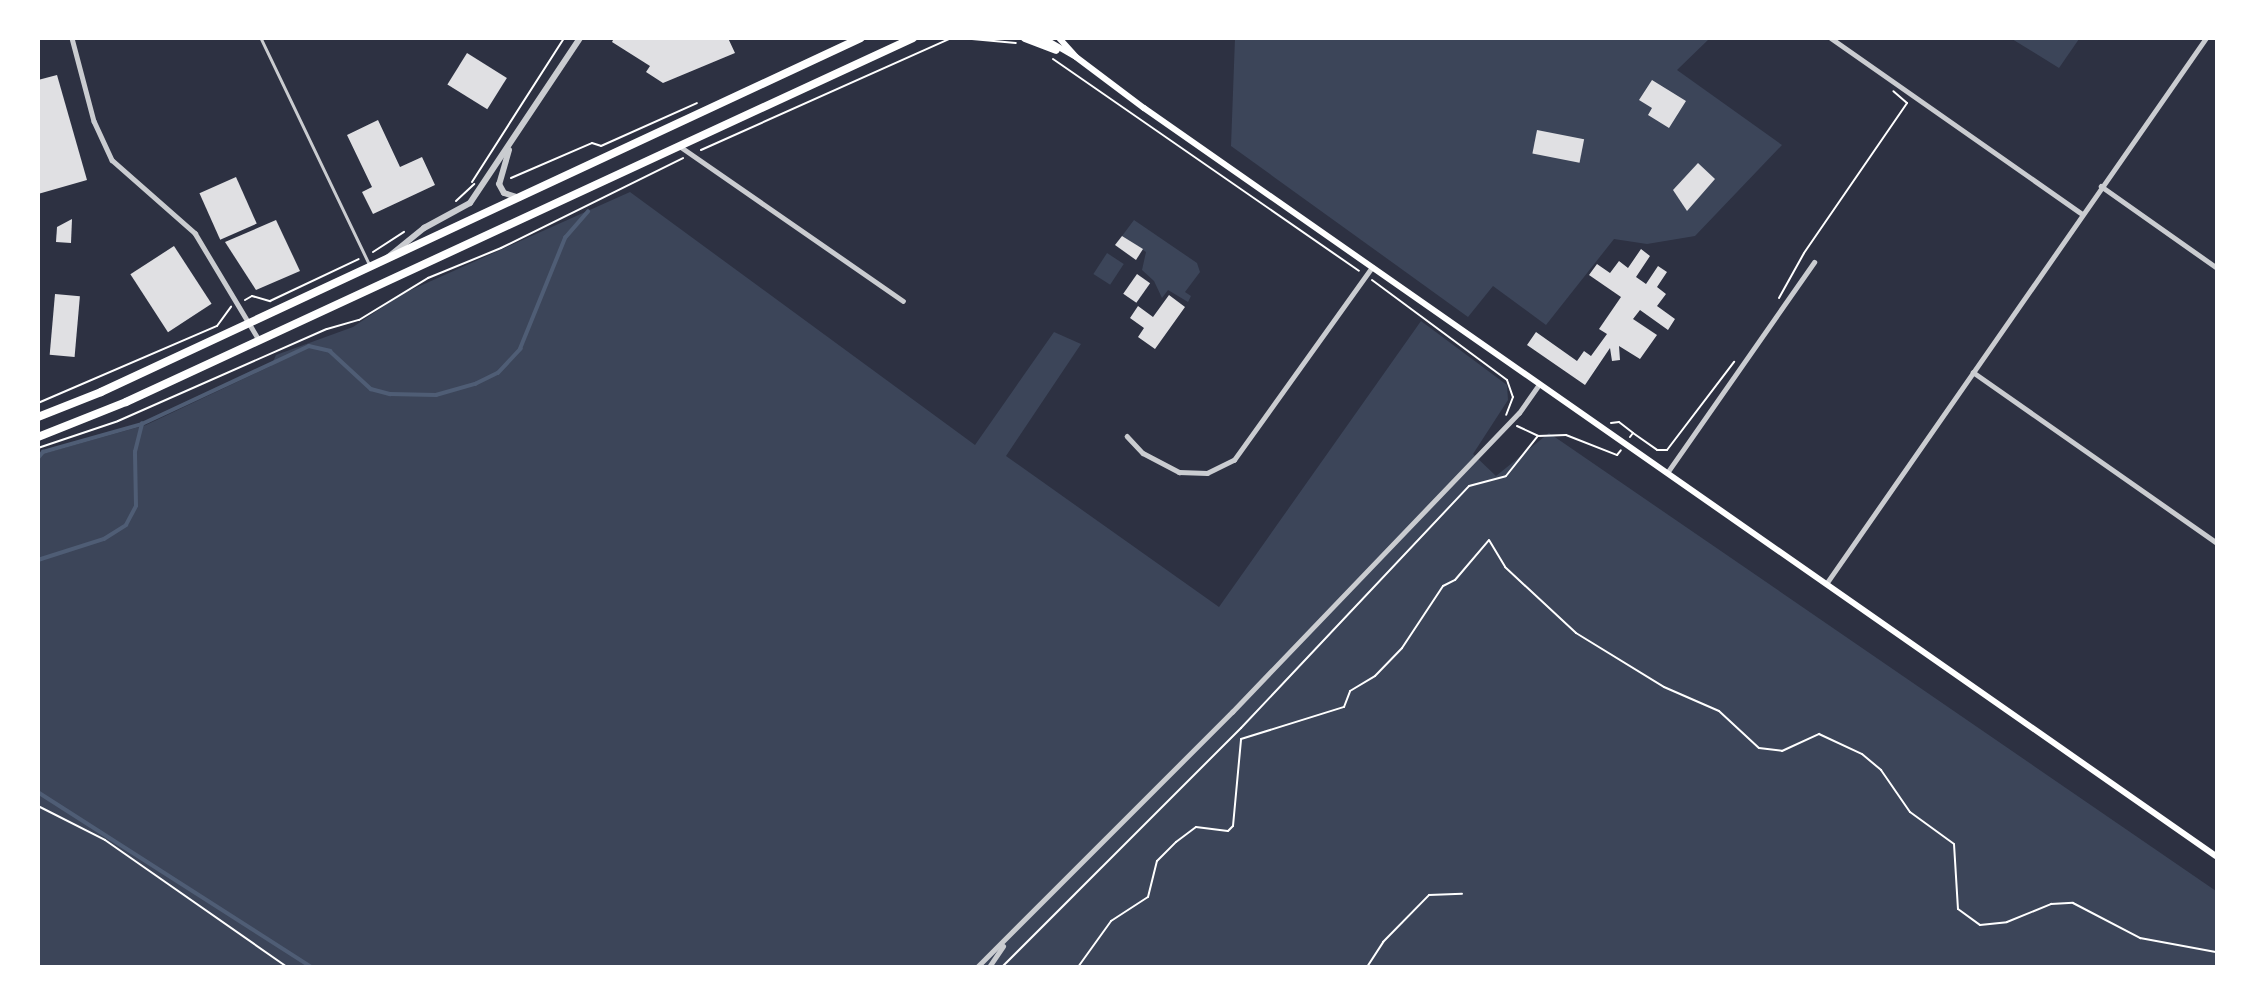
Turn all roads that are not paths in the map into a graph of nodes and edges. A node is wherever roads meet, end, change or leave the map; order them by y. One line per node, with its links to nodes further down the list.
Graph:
1 (72, 38): 24 (street)
2 (261, 38): 20 (lane)
3 (580, 38): 13 (street)
4 (861, 38): 16 (highway)
5 (913, 38): 14 (highway)
6 (1043, 38): 11 (main road)
7 (1059, 38): 12 (main road)
8 (1831, 38): 17 (street)
9 (2206, 38): 15 (street)
10 (1025, 42): 11 (highway)
11 (1056, 50): 12 (main road)
12 (1076, 57): 21 (main road)
13 (511, 145): 16 (street); 18 (street)
14 (680, 146): 23 (street); 25 (highway)
15 (2101, 186): 17 (street); 22 (street)
16 (519, 198): 18 (highway)
17 (2082, 214): 26 (street)
18 (384, 261): 20 (highway)
19 (1814, 262): 31 (street)
20 (371, 267): 24 (highway)
21 (1372, 267): 27 (main road); 29 (street)
22 (2217, 267)
23 (903, 301)
24 (251, 323): 25 (street); 28 (highway)
25 (259, 340): 30 (highway)
26 (1973, 372): 32 (street); 33 (street)
27 (1538, 386): 31 (main road); 35 (street)
28 (38, 417)
29 (1127, 436)
30 (38, 437)
31 (1667, 473): 33 (main road)
32 (2217, 542)
33 (1826, 585): 34 (main road)
34 (2217, 856)
35 (1006, 943): 36 (street); 37 (street)
36 (978, 967)
37 (989, 967)

